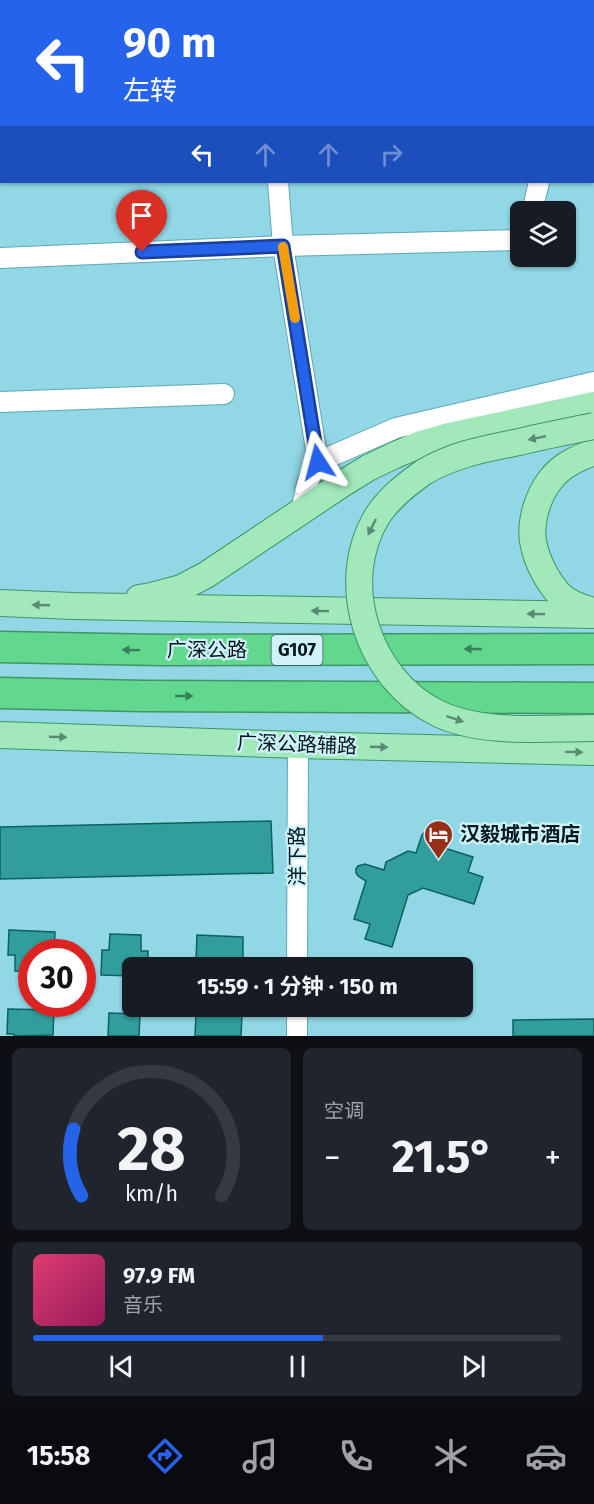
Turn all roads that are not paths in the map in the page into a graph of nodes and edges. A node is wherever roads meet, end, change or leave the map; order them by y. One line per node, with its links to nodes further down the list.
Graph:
1 (278, 183): 5 (street)
2 (539, 183): 3 (street)
3 (535, 201)
4 (510, 240): 5 (street)
5 (283, 246): 6 (street); 13 (street)
6 (0, 258)
7 (594, 382): 13 (street)
8 (224, 394): 9 (street)
9 (0, 402)
10 (594, 405): 14 (main road)
11 (594, 426): 24 (main road, one-way to 24, bridge)
12 (594, 452): 17 (main road)
13 (318, 462): 14 (street)
14 (301, 511): 16 (main road)
15 (0, 603): 16 (main road, one-way to 15)
16 (73, 606): 17 (main road, one-way to 16)
17 (594, 613)
18 (0, 647): 19 (highway, 广深公路 / G107, one-way to 18)
19 (594, 649)
20 (0, 693): 21 (highway)
21 (142, 696): 22 (highway, one-way to 22); 23 (highway)
22 (594, 698)
23 (0, 711)
24 (594, 728)
25 (0, 735): 26 (main road, 广深公路辅路, one-way to 26)
26 (298, 744): 27 (main road, 广深公路辅路, one-way to 27); 28 (street, 洋下路)
27 (594, 752)
28 (297, 957)
29 (297, 1017): 30 (street)
30 (297, 1036)

